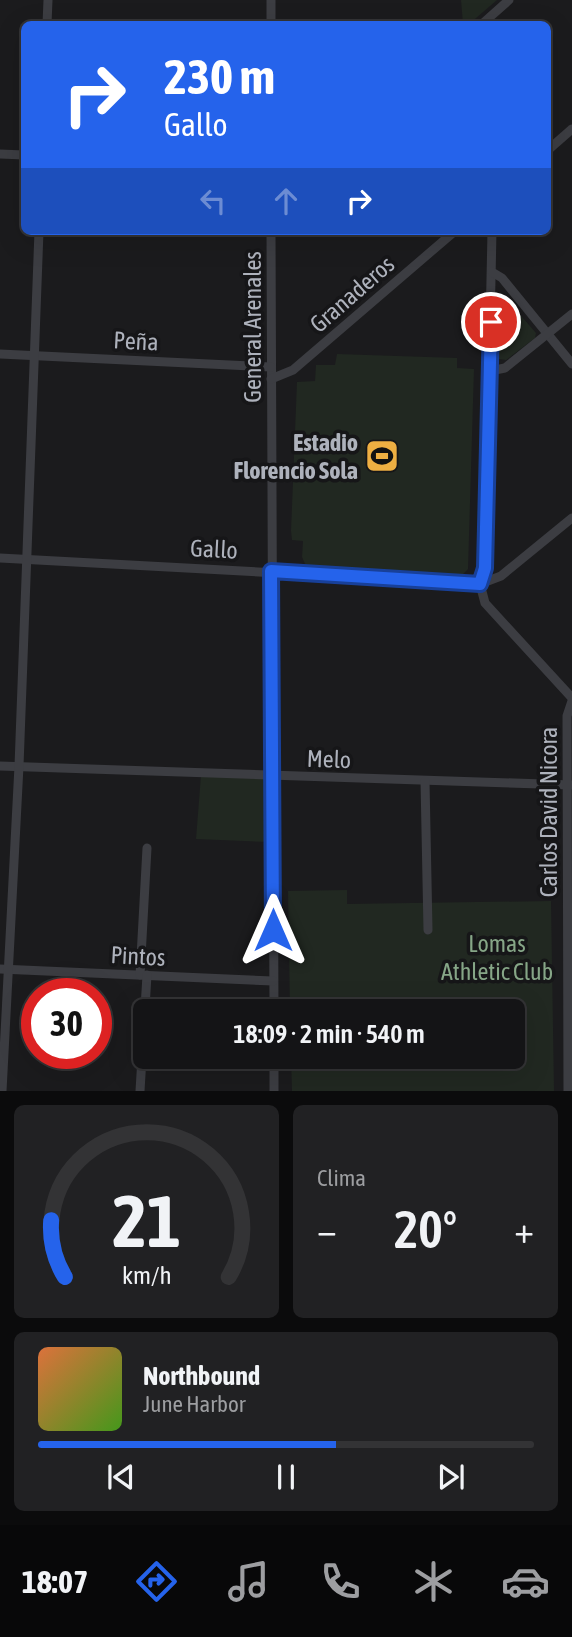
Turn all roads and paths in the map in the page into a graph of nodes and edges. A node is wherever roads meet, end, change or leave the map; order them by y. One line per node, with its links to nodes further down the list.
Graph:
1 (48, 0): 4 (street)
2 (271, 0): 5 (street)
3 (509, 0): 6 (street)
4 (47, 21)
5 (271, 21)
6 (485, 21)
7 (572, 129): 8 (street)
8 (551, 147)
9 (0, 154): 10 (street)
10 (21, 155)
11 (39, 235): 19 (street)
12 (271, 235): 21 (street, General Arenales)
13 (450, 235): 23 (street, Granaderos)
14 (492, 235): 15 (street)
15 (492, 272): 17 (street); 22 (street)
16 (572, 314): 17 (street)
17 (548, 334): 20 (street); 22 (street)
18 (0, 354): 19 (street, Peña)
19 (33, 355): 21 (street, Peña); 26 (street)
20 (572, 364)
21 (271, 367): 23 (street, General Arenales)
22 (490, 371): 28 (street)
23 (271, 379): 27 (street, General Arenales)
24 (572, 518): 28 (street)
25 (0, 558): 26 (street, Gallo)
26 (27, 559): 27 (street, Gallo); 31 (street)
27 (271, 571): 28 (street, Gallo); 32 (street, General Arenales)
28 (480, 584): 29 (street)
29 (572, 700): 34 (street, Carlos David Nicora)
30 (0, 766): 31 (street, Melo)
31 (19, 766): 32 (street, Melo); 37 (street)
32 (272, 776): 33 (street, Melo); 39 (street, General Arenales)
33 (425, 781): 34 (street, Melo); 36 (street)
34 (569, 784): 42 (street, Carlos David Nicora)
35 (147, 848): 38 (street)
36 (428, 930)
37 (4, 969): 38 (street, Pintos); 43 (street)
38 (144, 975): 39 (street, Pintos); 44 (street)
39 (273, 981): 40 (street, General Arenales)
40 (274, 999)
41 (274, 1069): 45 (street)
42 (570, 1090)
43 (2, 1091)
44 (140, 1091)
45 (274, 1091)

